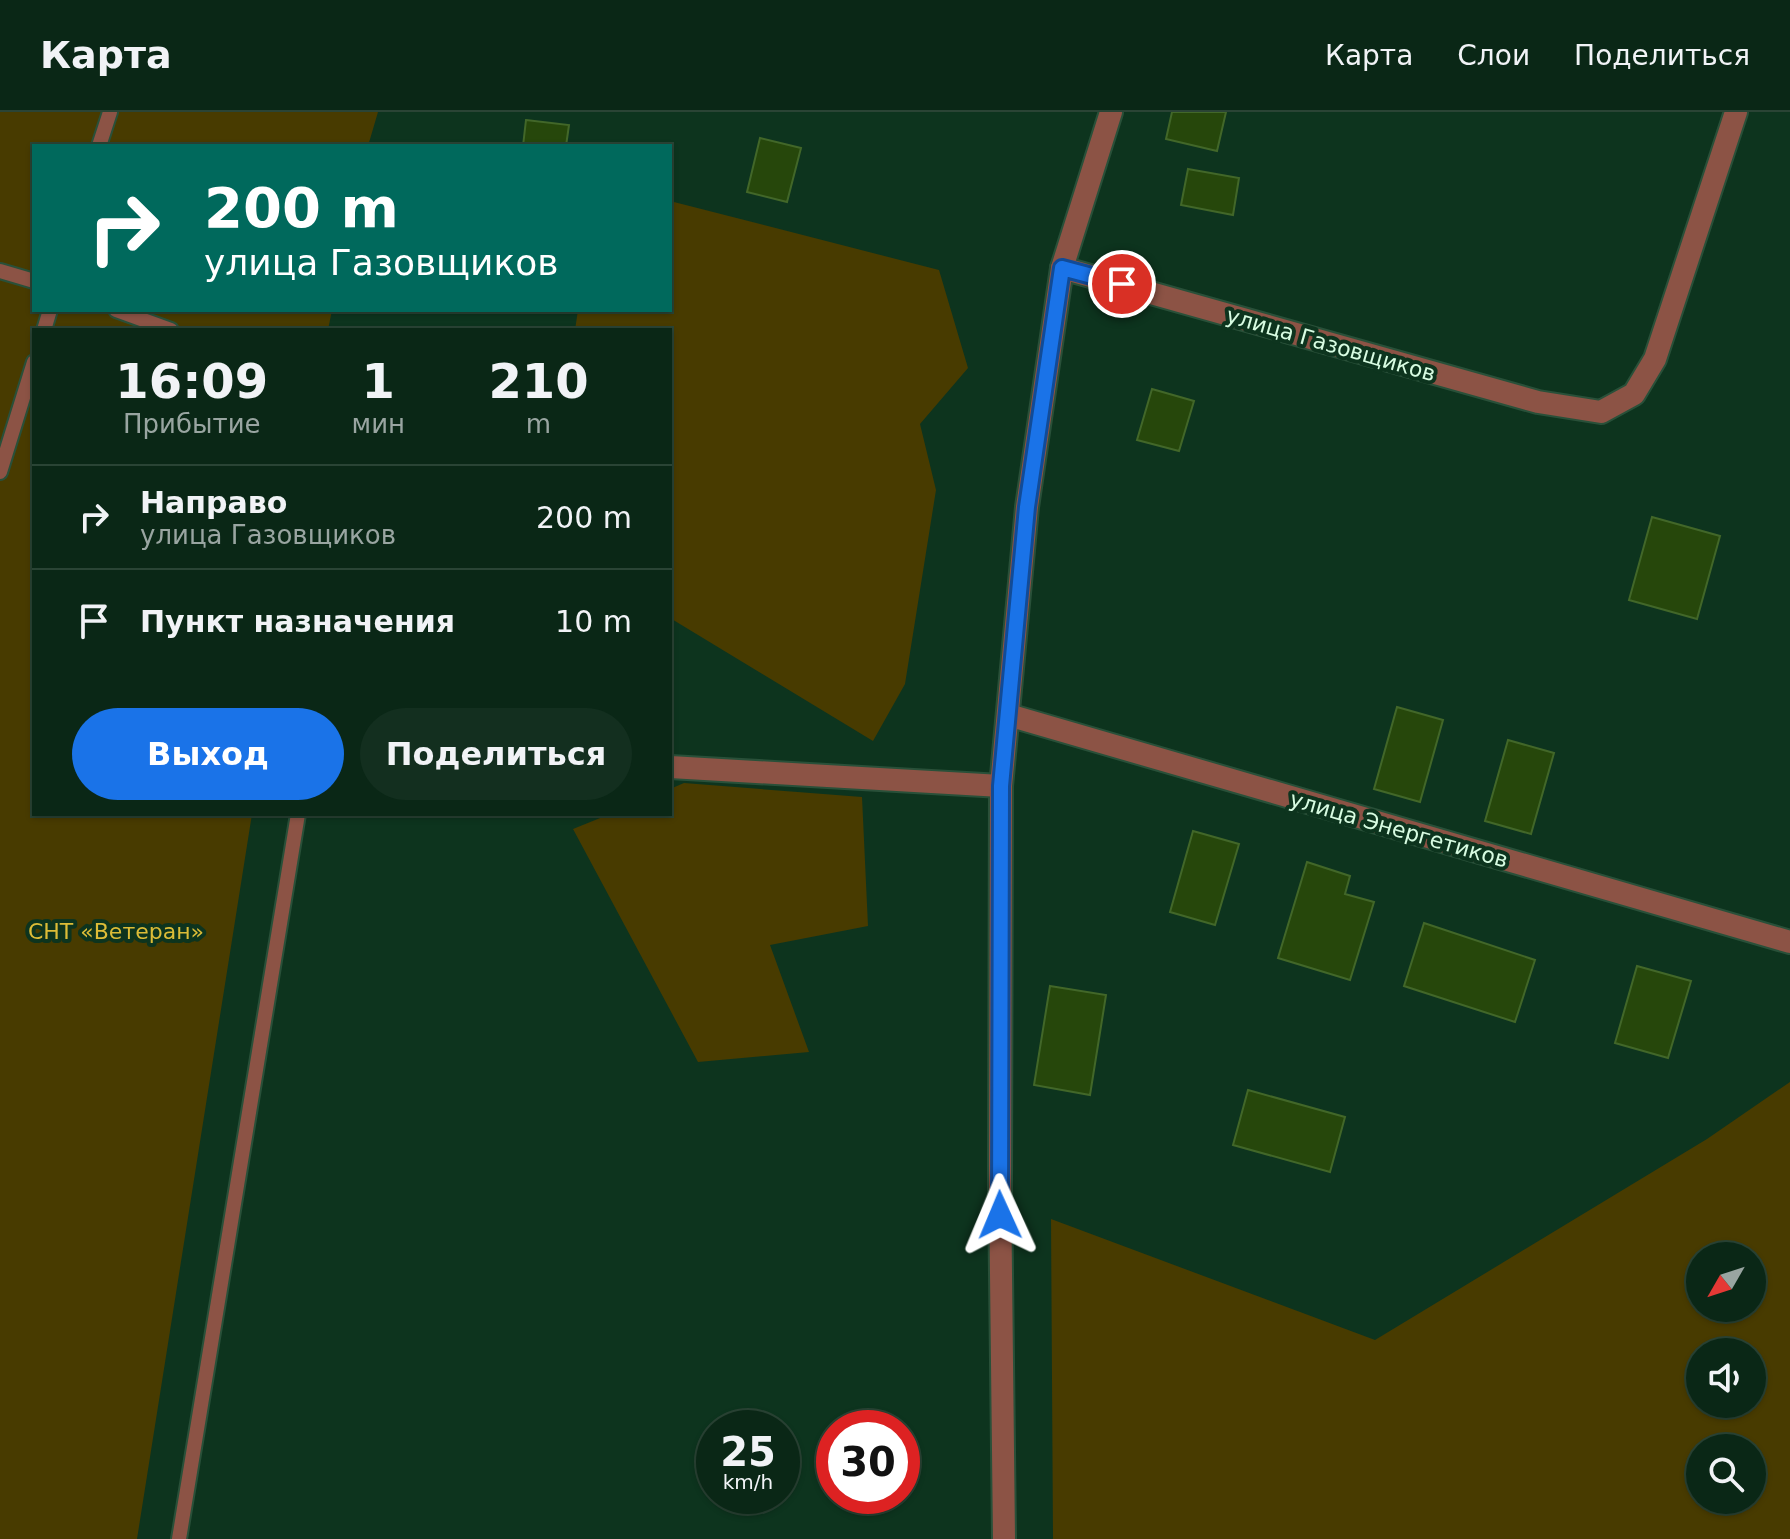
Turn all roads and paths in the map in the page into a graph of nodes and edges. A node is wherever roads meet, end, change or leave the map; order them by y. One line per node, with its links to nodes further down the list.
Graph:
1 (110, 112): 4 (lane)
2 (1111, 112): 5 (street)
3 (1736, 112): 5 (street, улица Газовщиков)
4 (100, 144)
5 (1062, 268): 12 (street)
6 (0, 271): 7 (lane)
7 (32, 280)
8 (122, 312): 9 (lane)
9 (166, 328)
10 (32, 368): 11 (lane)
11 (0, 472)
12 (1008, 715): 14 (street); 16 (street, улица Энергетиков)
13 (672, 767): 14 (street)
14 (1001, 786): 18 (street)
15 (298, 816): 17 (lane)
16 (1790, 942)
17 (179, 1539)
18 (1004, 1539)

